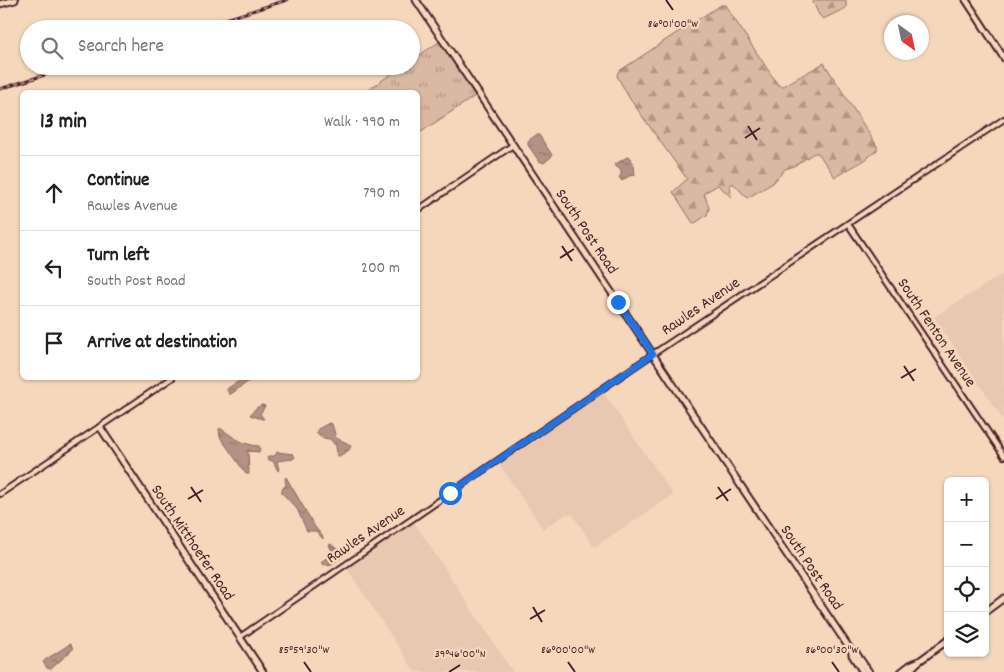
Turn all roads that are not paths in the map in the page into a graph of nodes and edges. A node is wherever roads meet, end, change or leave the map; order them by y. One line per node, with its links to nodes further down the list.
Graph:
1 (15, 0): 4 (main road)
2 (416, 0): 7 (main road, South Post Road)
3 (966, 0): 5 (main road)
4 (0, 4)
5 (1004, 58)
6 (1004, 119): 9 (street, Rawles Avenue)
7 (513, 145): 8 (street); 10 (main road, South Post Road)
8 (420, 209)
9 (848, 224): 10 (street, Rawles Avenue); 13 (street, South Fenton Avenue)
10 (653, 354): 17 (street, Rawles Avenue); 19 (main road, South Post Road)
11 (169, 380): 12 (street)
12 (100, 427): 14 (street); 17 (main road, South Mitthoefer Road)
13 (1004, 456)
14 (0, 494)
15 (1004, 598): 16 (main road)
16 (989, 609)
17 (240, 637): 21 (main road, South Mitthoefer Road)
18 (944, 643): 20 (main road)
19 (852, 652): 22 (main road, South Post Road); 22 (main road, South Post Road)
20 (918, 662): 23 (main road); 24 (main road)
21 (263, 672)
22 (866, 672)
23 (900, 672)
24 (908, 672)

